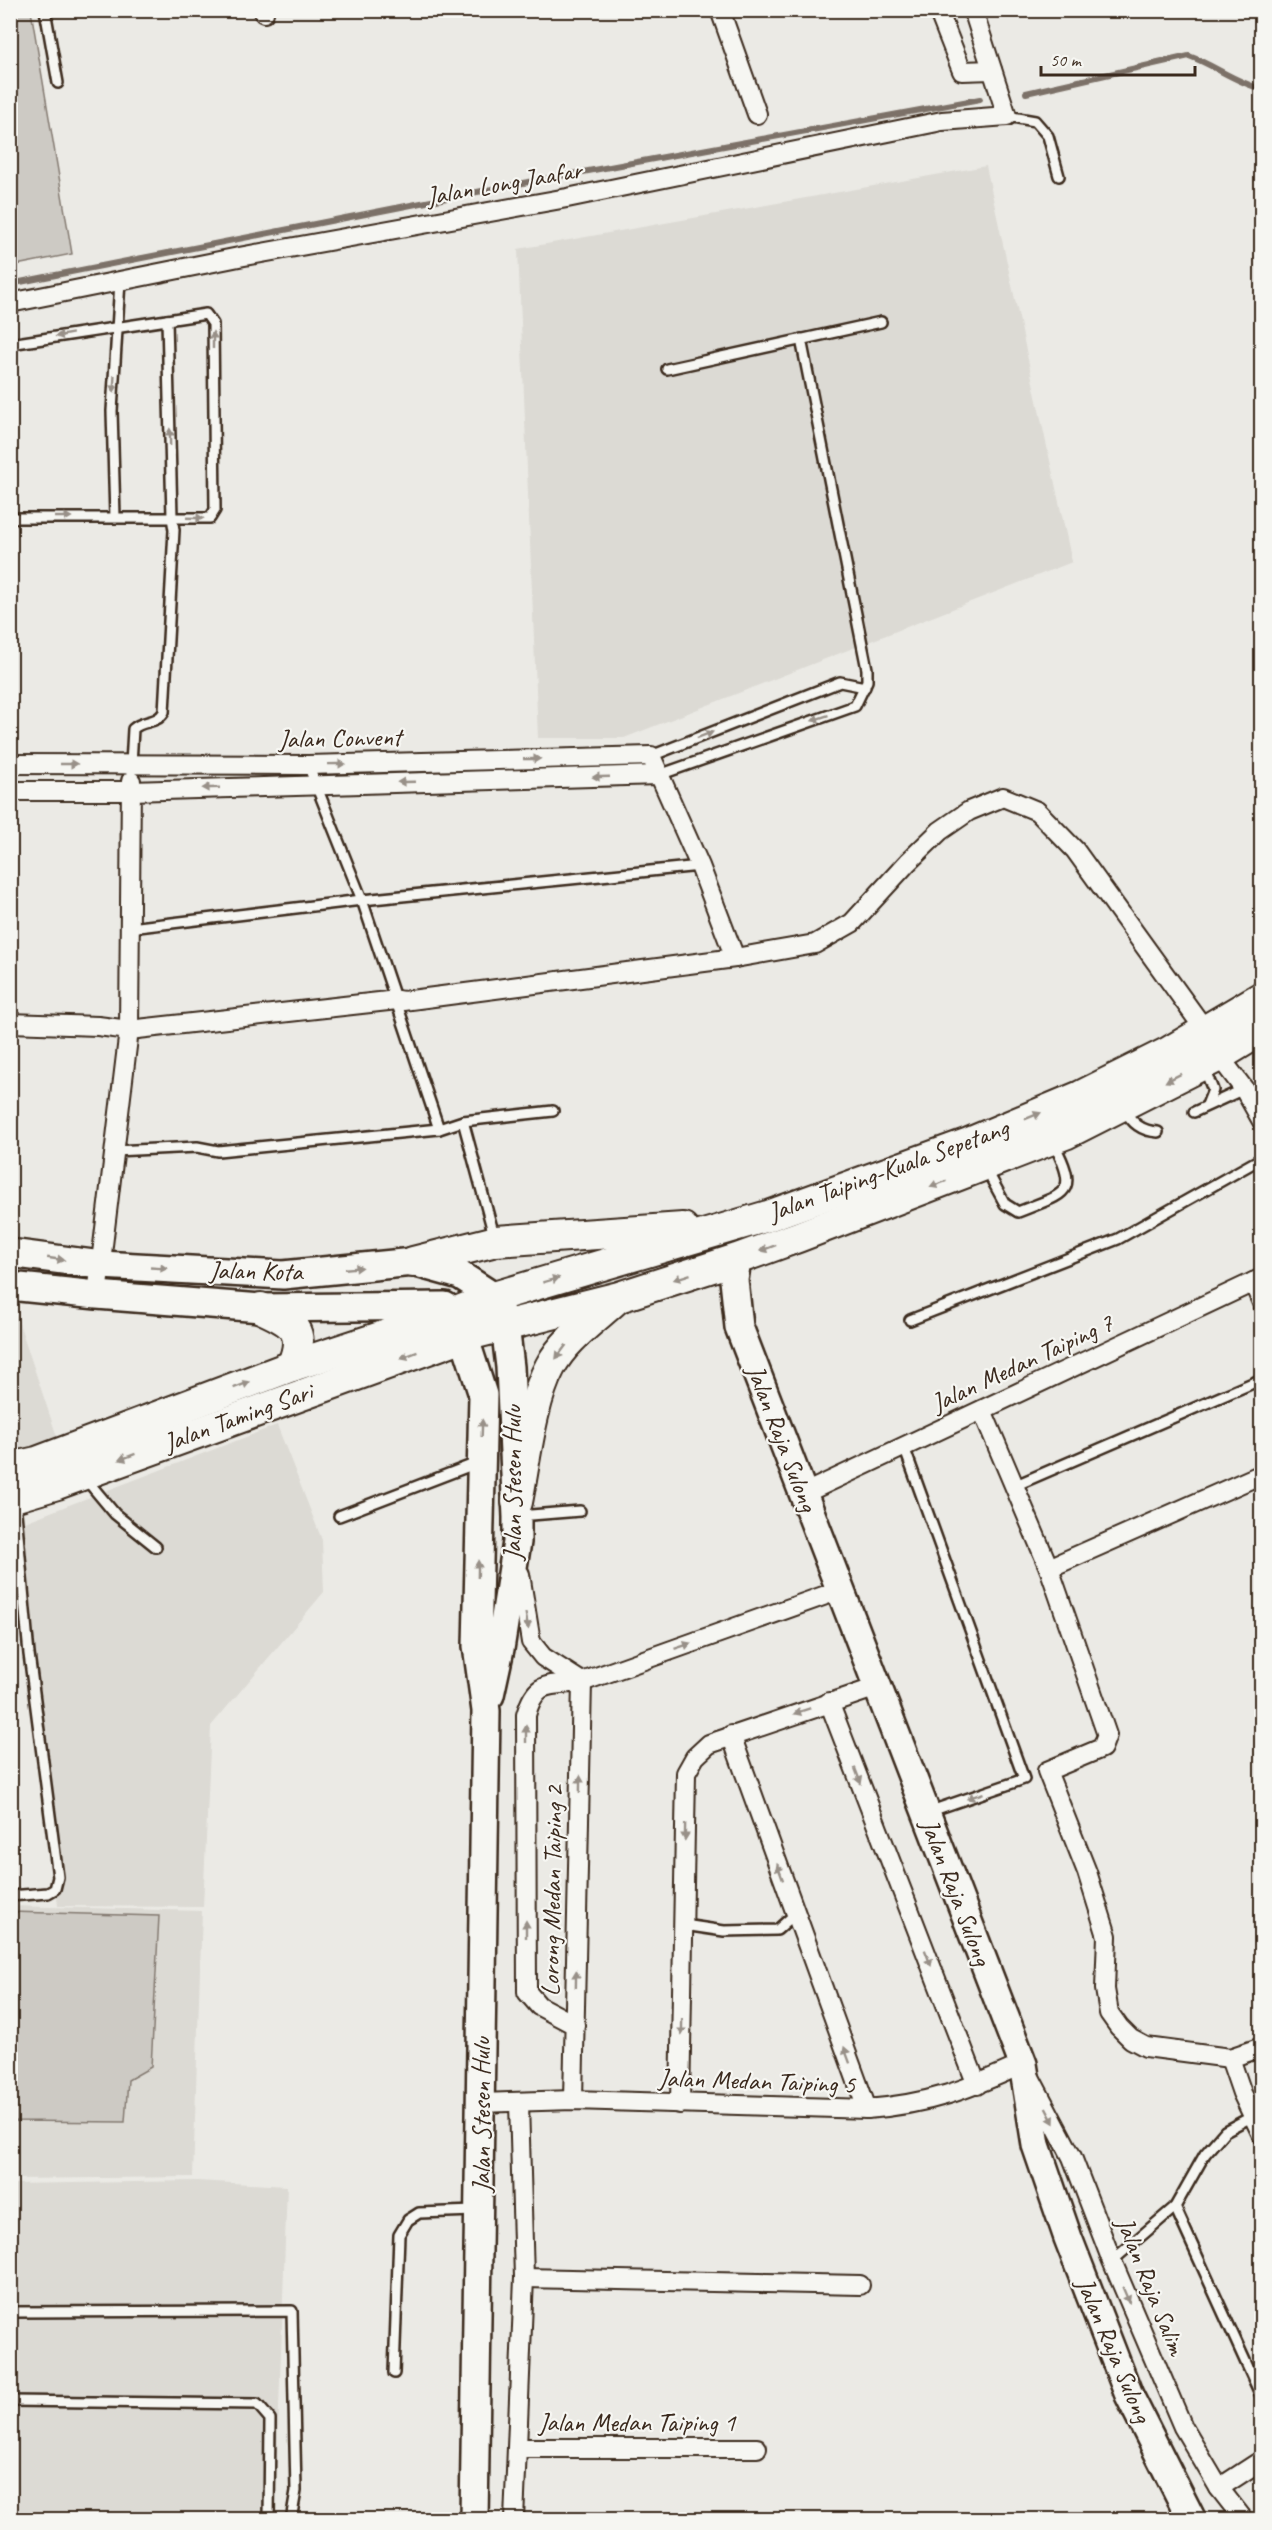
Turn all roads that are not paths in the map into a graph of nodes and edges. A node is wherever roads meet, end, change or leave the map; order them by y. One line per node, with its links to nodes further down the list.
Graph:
1 (45, 10): 6 (lane)
2 (720, 10): 7 (street)
3 (938, 10): 5 (street)
4 (973, 10): 5 (street)
5 (992, 70): 8 (street)
6 (58, 82)
7 (757, 114)
8 (1007, 116): 9 (lane); 10 (street, Jalan Long Jaafar)
9 (1059, 176)
10 (120, 281): 11 (street, Jalan Long Jaafar); 14 (lane)
11 (10, 303)
12 (167, 320): 14 (lane); 19 (lane, one-way to 12); 19 (lane, one-way to 12)
13 (881, 322): 15 (lane)
14 (117, 326): 16 (lane, one-way to 16); 18 (lane, one-way to 18)
15 (801, 339): 17 (lane); 21 (lane)
16 (10, 344)
17 (667, 369)
18 (115, 517): 19 (lane); 20 (lane, one-way to 18)
19 (172, 517): 24 (lane)
20 (10, 518)
21 (865, 687): 22 (lane, one-way to 21); 26 (lane, one-way to 26)
22 (651, 756): 25 (street, Jalan Convent, one-way to 22); 26 (street)
23 (10, 764): 24 (street, Jalan Convent, one-way to 24)
24 (131, 764): 25 (street, Jalan Convent); 29 (street)
25 (308, 765): 27 (lane)
26 (659, 775): 27 (street, Jalan Convent, one-way to 27); 30 (street)
27 (315, 784): 29 (street, Jalan Convent, one-way to 29); 31 (lane)
28 (10, 791): 29 (street, Jalan Convent)
29 (131, 791): 32 (street)
30 (700, 866): 31 (lane); 33 (street)
31 (362, 900): 32 (lane); 35 (lane)
32 (130, 928): 37 (street)
33 (735, 958): 35 (street); 38 (street)
34 (1262, 996): 38 (main road, Jalan Taiping-Kuala Sepetang)
35 (397, 999): 37 (street); 48 (lane)
36 (10, 1023): 37 (street)
37 (129, 1030): 51 (street)
38 (1205, 1030): 54 (main road, Jalan Taiping-Kuala Sepetang, one-way to 38)
39 (1262, 1030): 40 (main road, Jalan Taiping-Kuala Sepetang)
40 (1210, 1060): 41 (street); 42 (main road, Jalan Taiping-Kuala Sepetang, one-way to 42); 43 (lane)
41 (1244, 1089): 43 (lane); 47 (street)
42 (1121, 1105): 49 (lane); 50 (main road, Jalan Taiping-Kuala Sepetang)
43 (1207, 1105): 45 (lane)
44 (553, 1111): 46 (lane)
45 (1194, 1112)
46 (463, 1121): 48 (lane); 57 (lane)
47 (1262, 1121)
48 (439, 1129): 51 (lane)
49 (1158, 1132)
50 (1051, 1139): 53 (main road, Jalan Taiping-Kuala Sepetang); 53 (lane)
51 (114, 1151): 61 (street)
52 (1262, 1158): 69 (lane)
53 (984, 1166): 59 (main road, Jalan Taiping-Kuala Sepetang, one-way to 59)
54 (768, 1216): 56 (main road); 65 (main road, Jalan Taiping-Kuala Sepetang, one-way to 54)
55 (642, 1220): 56 (lane)
56 (694, 1227): 57 (main road)
57 (504, 1234): 60 (main road)
58 (10, 1253): 61 (main road, Jalan Kota, one-way to 61)
59 (737, 1259): 66 (main road, Jalan Taiping-Kuala Sepetang, one-way to 66); 81 (main road, Jalan Raja Sulong)
60 (413, 1262): 61 (main road, Jalan Kota, one-way to 60); 65 (main road, Jalan Kota)
61 (101, 1265): 64 (street)
62 (1257, 1280): 67 (street); 74 (street, Jalan Medan Taiping 7)
63 (10, 1286): 64 (main road, Jalan Kota)
64 (97, 1295): 68 (main road, Jalan Kota)
65 (494, 1297): 70 (main road, Jalan Taiping-Kuala Sepetang); 71 (main road, Jalan Stesen Hulu)
66 (619, 1297): 71 (main road, Jalan Taiping-Kuala Sepetang); 84 (main road, one-way to 84)
67 (1262, 1303)
68 (261, 1308): 70 (main road, Jalan Kota); 72 (main road)
69 (910, 1320)
70 (459, 1324): 71 (main road, Jalan Taiping-Kuala Sepetang); 72 (main road, Jalan Taming Sari); 76 (main road, Jalan Stesen Hulu, one-way to 70); 77 (main road, Jalan Taming Sari, one-way to 77)
71 (505, 1325): 84 (main road, Jalan Stesen Hulu)
72 (292, 1366): 80 (main road, Jalan Taming Sari, one-way to 72)
73 (1262, 1379): 79 (lane)
74 (982, 1410): 75 (street, Jalan Medan Taiping 7); 79 (street)
75 (904, 1448): 81 (street, Jalan Medan Taiping 7); 93 (lane, one-way to 93)
76 (481, 1461): 83 (lane); 91 (main road, Jalan Stesen Hulu, one-way to 76)
77 (82, 1474): 80 (main road, Jalan Taming Sari); 85 (lane)
78 (1262, 1474): 86 (street)
79 (1014, 1486): 86 (street)
80 (12, 1488): 94 (lane)
81 (803, 1494): 87 (main road, Jalan Raja Sulong)
82 (580, 1511): 84 (lane)
83 (339, 1516)
84 (517, 1520): 88 (street, one-way to 88); 91 (main road, Jalan Stesen Hulu)
85 (156, 1547)
86 (1049, 1568): 99 (street)
87 (840, 1590): 88 (street, one-way to 87); 89 (main road, Jalan Raja Sulong)
88 (582, 1682): 97 (street, Lorong Medan Taiping 2, one-way to 88); 97 (street, one-way to 88)
89 (877, 1687): 90 (street); 93 (main road, Jalan Raja Sulong)
90 (829, 1702): 92 (street, one-way to 92); 101 (street, one-way to 101)
91 (486, 1711): 103 (main road, Jalan Stesen Hulu)
92 (731, 1735): 95 (street, one-way to 92); 96 (street, one-way to 96)
93 (926, 1813): 100 (main road, Jalan Raja Sulong)
94 (10, 1896)
95 (795, 1914): 96 (lane); 106 (street, one-way to 95)
96 (684, 1924): 105 (street, one-way to 105)
97 (575, 2025): 102 (street, Lorong Medan Taiping 2)
98 (1262, 2047): 99 (street)
99 (1230, 2058): 107 (street)
100 (1023, 2064): 101 (street, Jalan Medan Taiping 5); 111 (street, Jalan Raja Salim, one-way to 111); 126 (main road, Jalan Raja Sulong)
101 (977, 2085): 106 (street, Jalan Medan Taiping 5)
102 (573, 2100): 104 (street, Jalan Medan Taiping 5); 105 (street, Jalan Medan Taiping 5)
103 (481, 2103): 104 (street, Jalan Medan Taiping 5); 110 (main road, Jalan Stesen Hulu)
104 (519, 2103): 112 (street)
105 (680, 2104): 106 (street, Jalan Medan Taiping 5)
106 (867, 2109)
107 (1253, 2116): 108 (street); 109 (lane)
108 (1262, 2135)
109 (1174, 2207): 111 (lane); 116 (lane)
110 (480, 2211): 115 (lane); 124 (main road, Jalan Stesen Hulu)
111 (1112, 2261): 121 (street, Jalan Raja Salim, one-way to 121)
112 (524, 2278): 113 (street); 118 (street)
113 (860, 2285)
114 (10, 2312): 123 (lane)
115 (394, 2373)
116 (1262, 2398)
117 (10, 2401): 122 (lane)
118 (518, 2448): 119 (street, Jalan Medan Taiping 1); 125 (street)
119 (757, 2448)
120 (1258, 2467): 121 (street)
121 (1219, 2488): 127 (street, Jalan Raja Salim)
122 (269, 2520)
123 (291, 2520)
124 (474, 2520)
125 (514, 2520)
126 (1192, 2520)
127 (1244, 2520)

